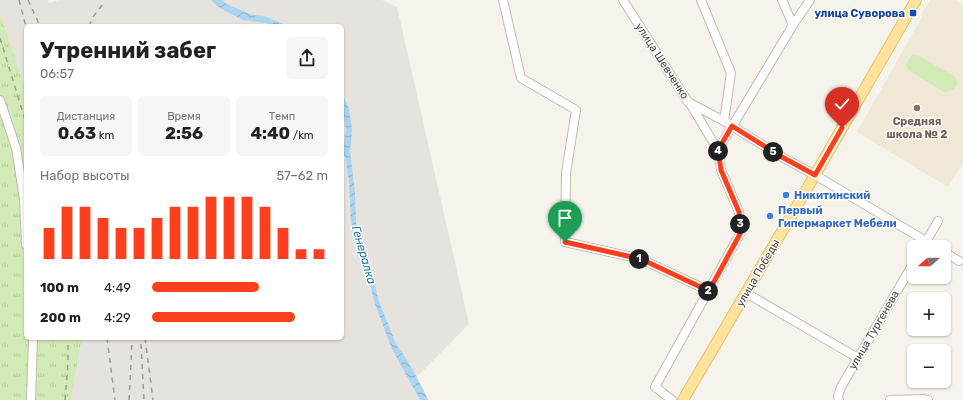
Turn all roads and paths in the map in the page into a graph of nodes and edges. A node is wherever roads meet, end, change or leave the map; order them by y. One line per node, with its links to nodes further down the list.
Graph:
1 (503, 0): 21 (street)
2 (623, 0): 9 (street, улица Шевченко)
3 (701, 0): 10 (street)
4 (782, 0): 7 (street)
5 (810, 0): 7 (street)
6 (916, 0): 13 (main road, улица Победы)
7 (793, 24): 11 (street)
8 (0, 100): 14 (street)
9 (688, 102): 10 (street, улица Шевченко); 12 (street)
10 (724, 122): 11 (street, улица Шевченко)
11 (732, 126): 12 (street); 13 (street, улица Шевченко)
12 (718, 150): 21 (street)
13 (815, 175): 16 (street, улица Шевченко); 22 (main road, улица Победы)
14 (24, 199)
15 (938, 221): 17 (street)
16 (919, 240)
17 (927, 240)
18 (951, 256): 19 (street)
19 (959, 261)
20 (907, 274): 24 (street, улица Тургенева)
21 (709, 291): 26 (street)
22 (746, 293): 24 (street); 27 (main road, улица Победы)
23 (33, 340): 25 (street)
24 (858, 358): 28 (street, улица Тургенева)
25 (31, 400)
26 (672, 400)
27 (683, 400)
28 (839, 400)
29 (890, 400): 30 (street)
30 (928, 400)

